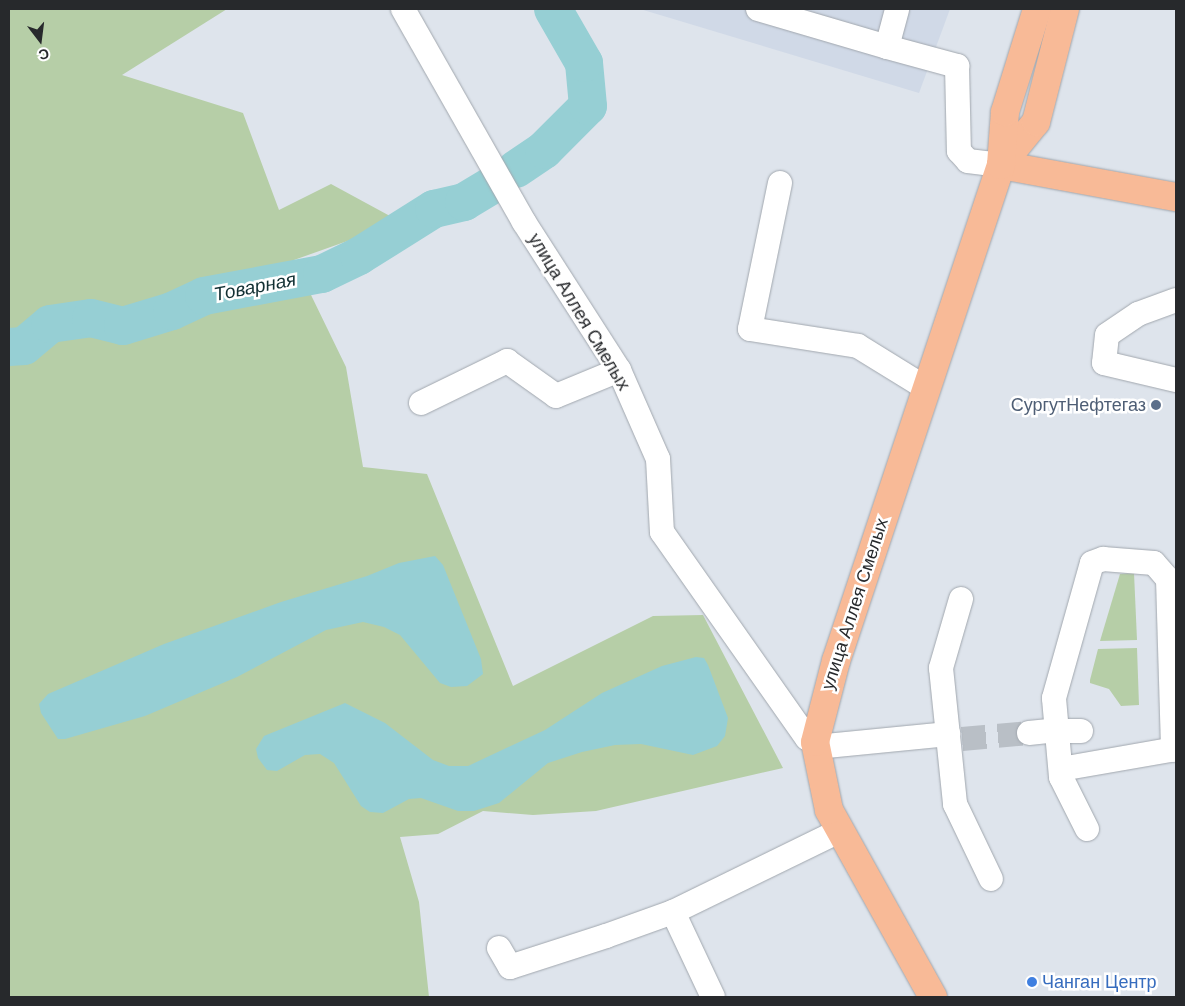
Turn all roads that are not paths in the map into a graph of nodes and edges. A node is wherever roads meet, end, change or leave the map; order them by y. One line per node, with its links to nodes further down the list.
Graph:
1 (403, 9): 11 (street, улица Аллея Смелых)
2 (758, 9): 6 (street)
3 (897, 9): 6 (street)
4 (1037, 9): 7 (main road, улица Аллея Смелых)
5 (1065, 9): 7 (main road)
6 (887, 47): 7 (street)
7 (1001, 165): 9 (main road); 13 (main road, улица Аллея Смелых)
8 (780, 183): 13 (street)
9 (1176, 197)
10 (1176, 300): 12 (street)
11 (619, 370): 14 (street); 20 (street, улица Аллея Смелых)
12 (1176, 380)
13 (926, 388): 20 (main road, улица Аллея Смелых)
14 (421, 403)
15 (961, 599): 19 (street)
16 (1057, 731): 17 (street); 18 (street); 21 (street); 22 (street)
17 (1081, 731)
18 (1029, 733)
19 (953, 738): 20 (street); 25 (street)
20 (815, 745): 24 (main road, улица Аллея Смелых)
21 (1175, 749): 22 (street)
22 (1061, 769): 23 (street)
23 (1087, 829)
24 (839, 831): 26 (street); 29 (main road, улица Аллея Смелых)
25 (991, 879)
26 (673, 912): 27 (street); 28 (street)
27 (499, 948)
28 (714, 997)
29 (933, 997)

